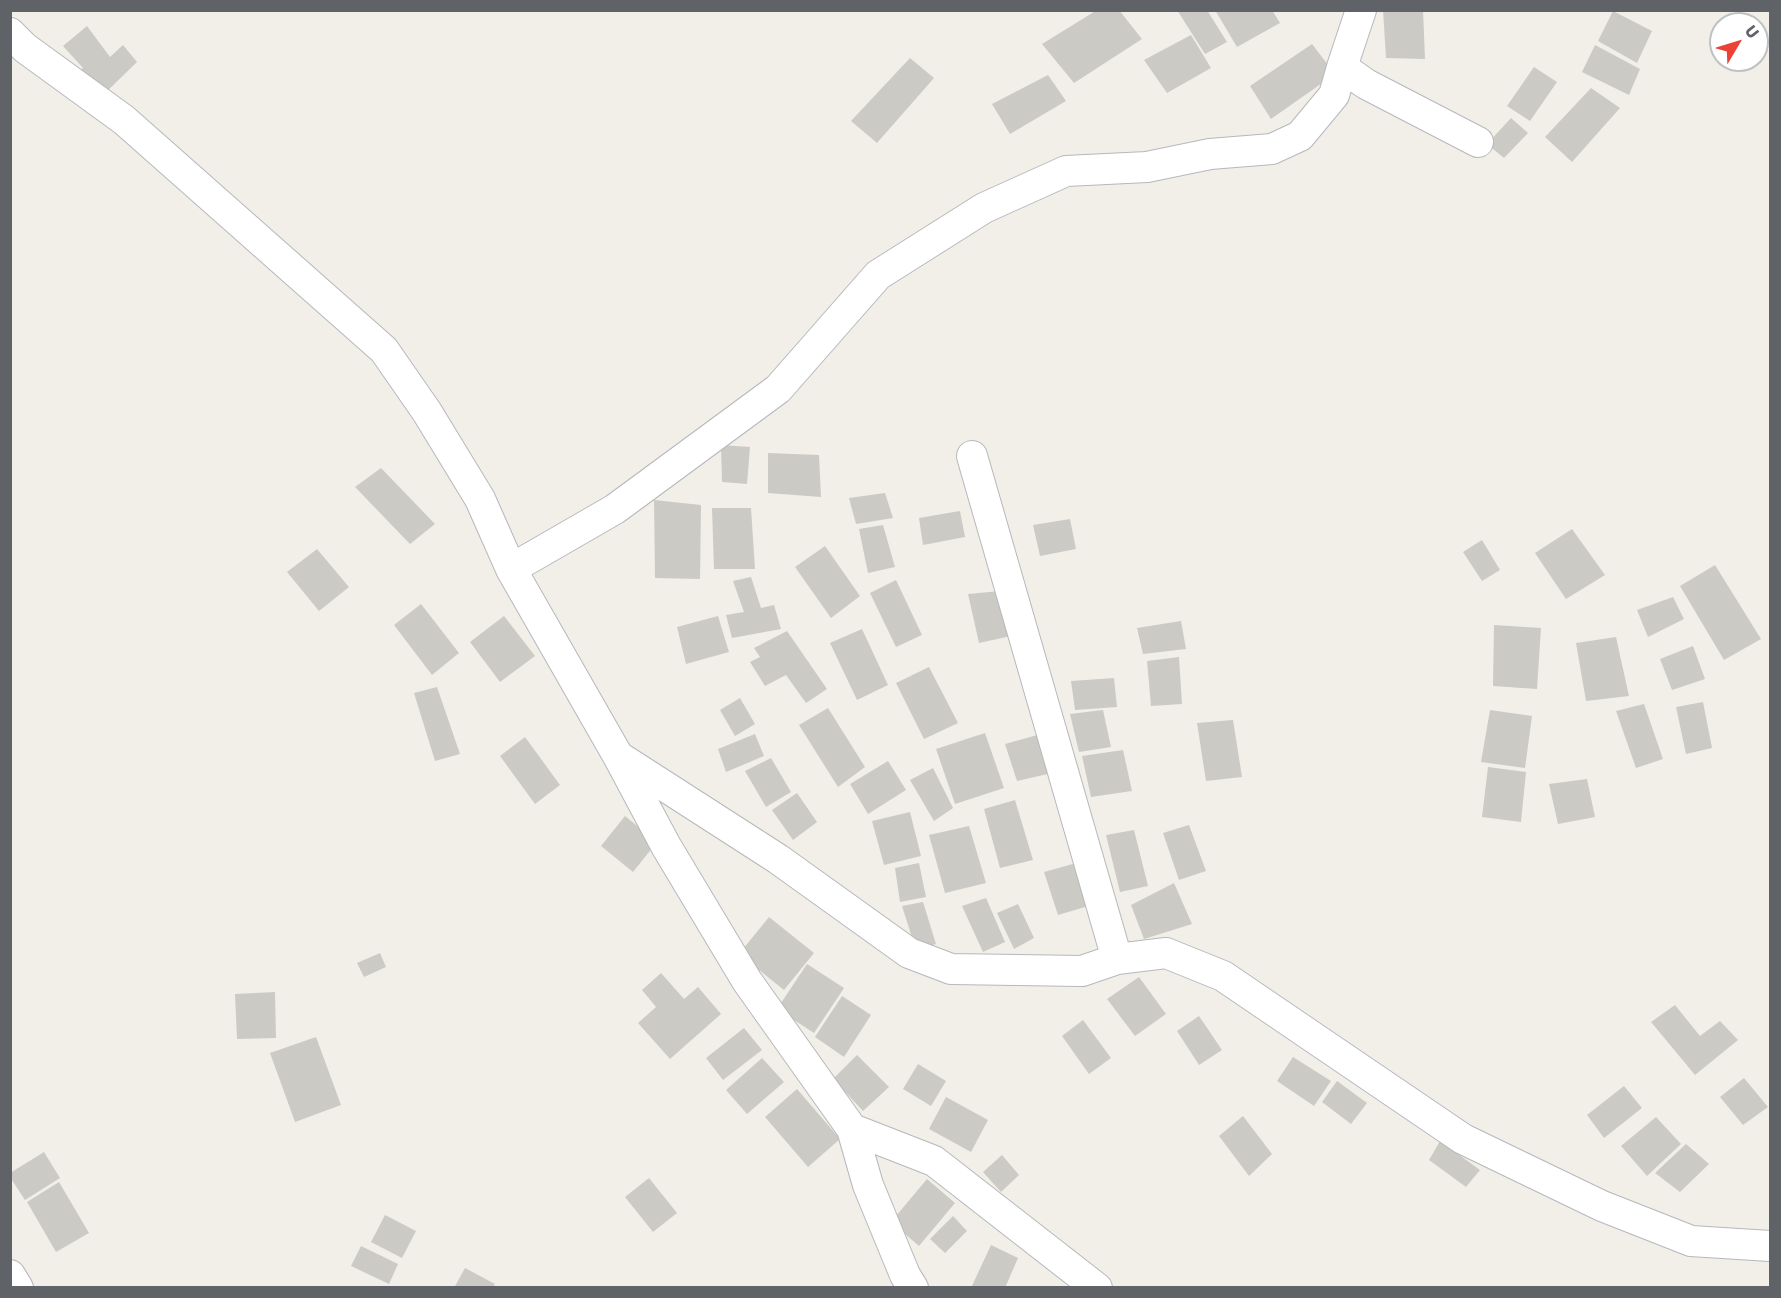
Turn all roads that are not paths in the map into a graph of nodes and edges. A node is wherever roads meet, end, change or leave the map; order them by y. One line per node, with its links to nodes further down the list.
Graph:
1 (1361, 10): 3 (street)
2 (10, 33): 6 (street)
3 (1342, 67): 4 (street); 6 (street)
4 (1478, 142)
5 (972, 456): 8 (street)
6 (511, 568): 7 (street)
7 (618, 756): 8 (street); 9 (street)
8 (1117, 959): 10 (street)
9 (852, 1130): 13 (street); 14 (street)
10 (1770, 1246)
11 (10, 1275): 12 (street)
12 (18, 1287)
13 (913, 1287)
14 (1097, 1287)

